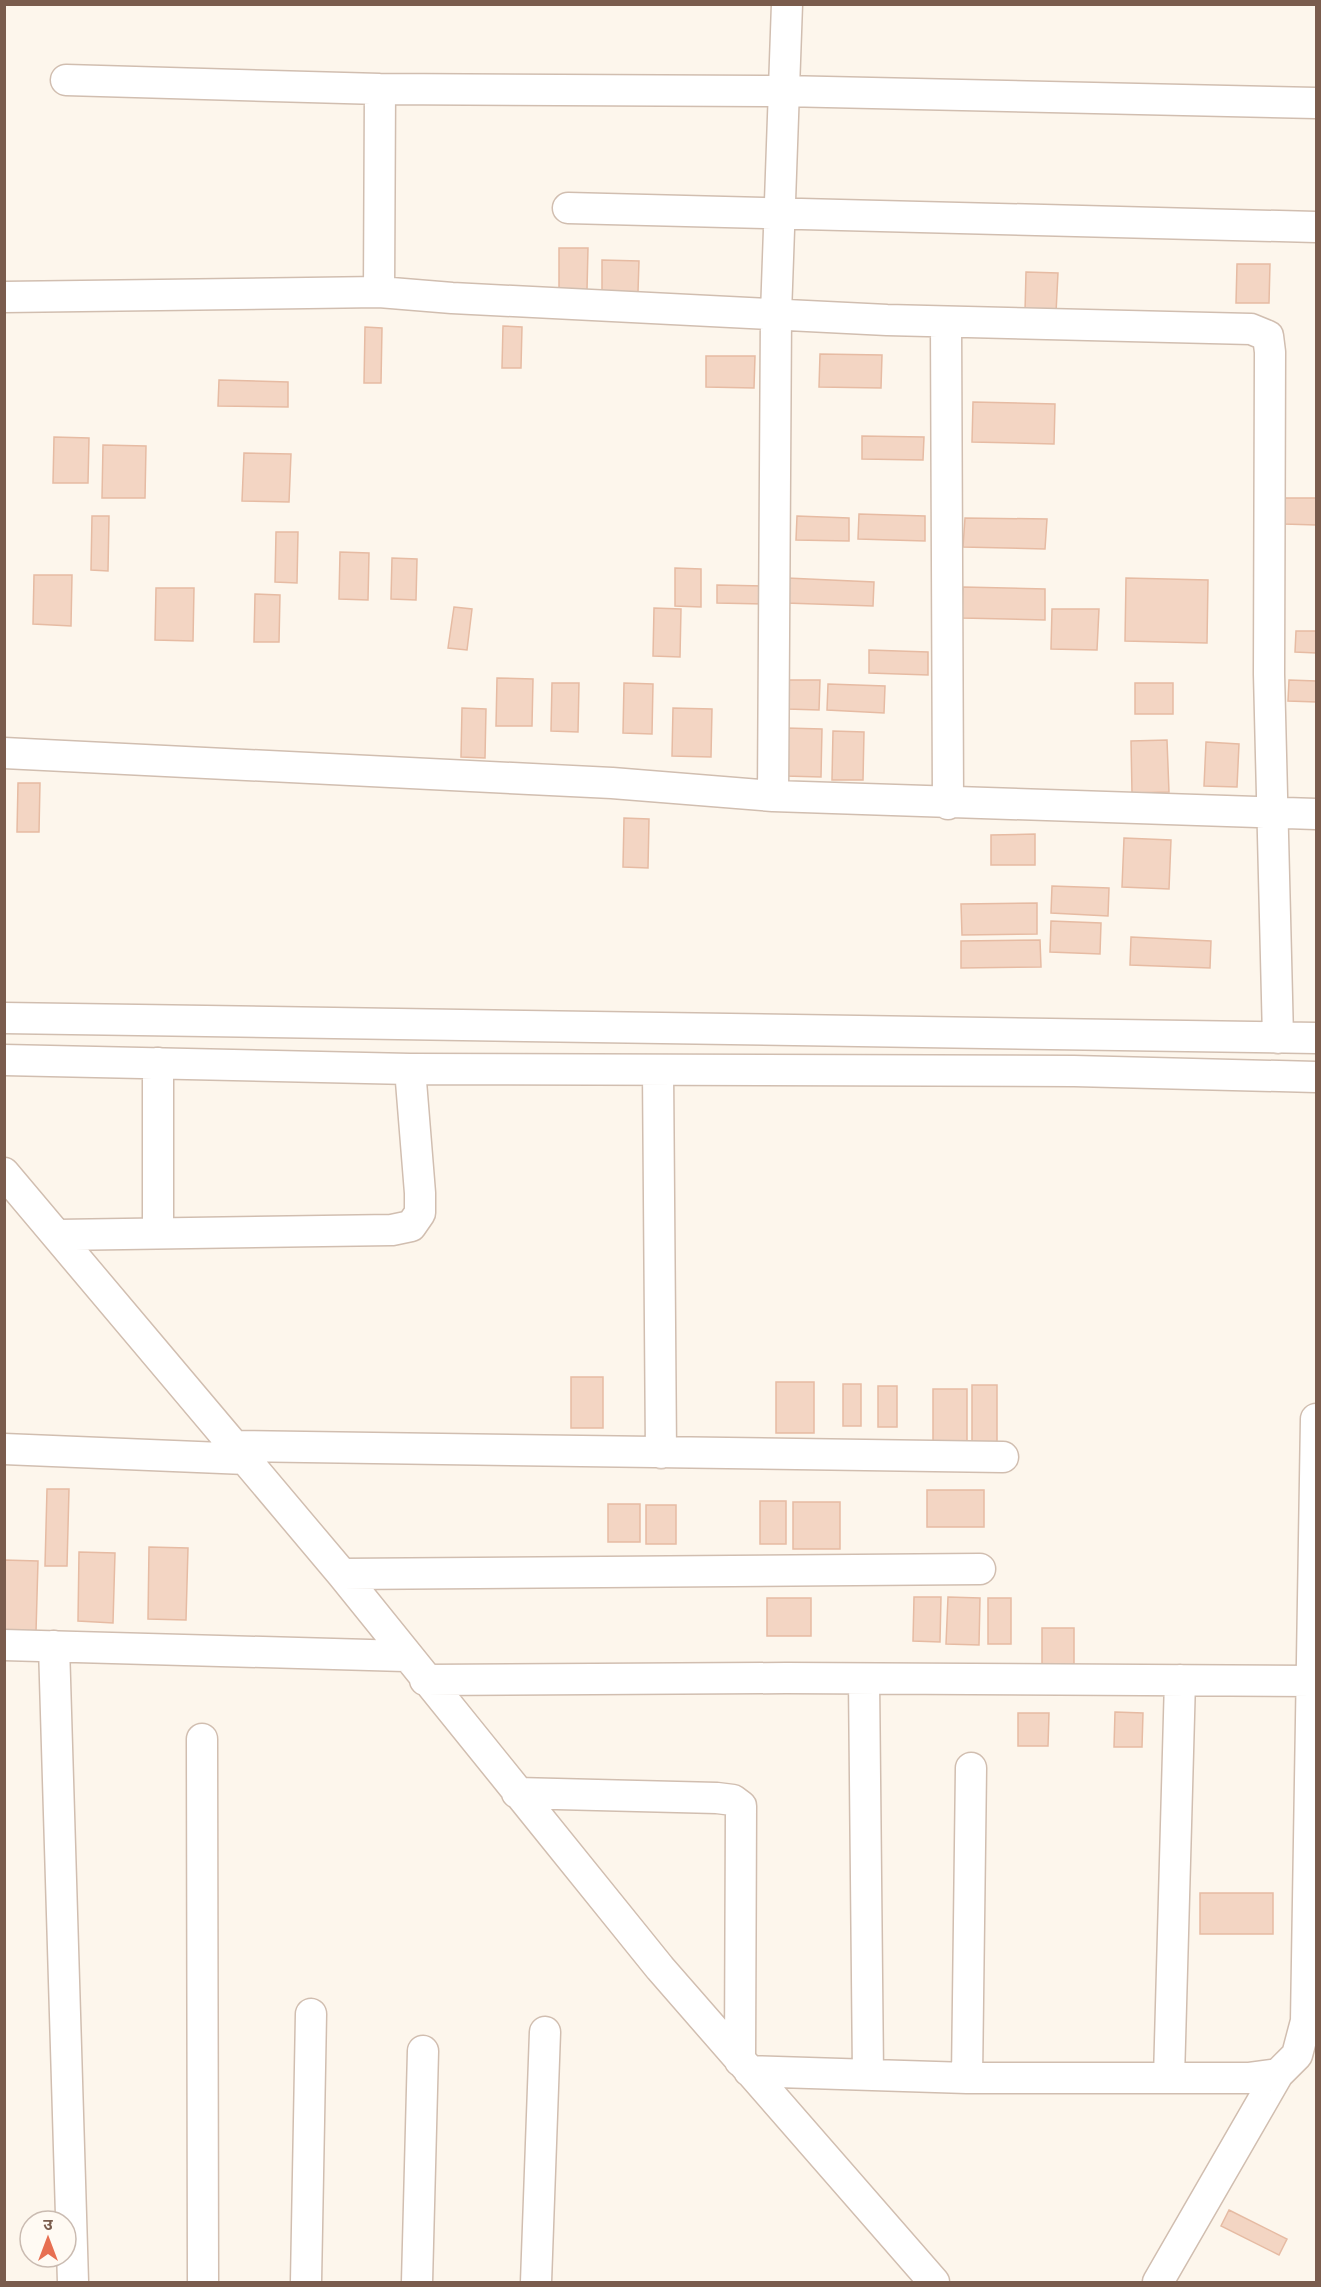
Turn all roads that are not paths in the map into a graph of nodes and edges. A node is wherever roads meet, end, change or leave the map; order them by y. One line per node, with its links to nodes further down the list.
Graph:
1 (787, 4): 4 (street)
2 (66, 81): 3 (street)
3 (380, 88): 4 (street); 9 (street)
4 (782, 91): 5 (street); 7 (street)
5 (1317, 103)
6 (568, 208): 7 (street)
7 (779, 213): 8 (street); 11 (street)
8 (1317, 227)
9 (379, 292): 10 (street); 11 (street)
10 (4, 297)
11 (776, 314): 12 (street); 14 (street)
12 (946, 322): 15 (street); 16 (street)
13 (4, 753): 14 (street)
14 (773, 796): 15 (street)
15 (948, 804): 16 (street)
16 (1272, 811): 17 (street); 19 (street)
17 (1317, 814)
18 (4, 1018): 19 (street)
19 (1278, 1038): 20 (street)
20 (1317, 1038)
21 (4, 1060): 22 (street)
22 (158, 1063): 23 (street); 27 (street)
23 (410, 1069): 24 (street); 27 (street)
24 (658, 1070): 25 (street); 32 (street)
25 (1317, 1077)
26 (4, 1173): 28 (street)
27 (158, 1233): 28 (street)
28 (57, 1235): 31 (street)
29 (1316, 1419): 42 (street)
30 (4, 1449): 31 (street)
31 (241, 1453): 32 (street); 35 (street)
32 (661, 1453): 33 (street)
33 (1003, 1457)
34 (980, 1569): 35 (street)
35 (342, 1574): 38 (street)
36 (4, 1645): 37 (street)
37 (54, 1646): 38 (street); 54 (street)
38 (405, 1656): 40 (street)
39 (864, 1678): 40 (street); 41 (street); 51 (street)
40 (425, 1680): 45 (street)
41 (1180, 1680): 42 (street); 53 (street)
42 (1312, 1681): 49 (street)
43 (202, 1739): 55 (street)
44 (971, 1768): 52 (street)
45 (517, 1793): 50 (street); 50 (street)
46 (311, 2014): 56 (street)
47 (545, 2032): 58 (street)
48 (423, 2051): 57 (street)
49 (1297, 2062): 53 (street); 60 (street)
50 (745, 2066): 51 (street); 59 (street)
51 (868, 2075): 52 (street)
52 (967, 2078): 53 (street)
53 (1169, 2078)
54 (73, 2283)
55 (203, 2283)
56 (306, 2283)
57 (417, 2283)
58 (536, 2283)
59 (934, 2283)
60 (1158, 2283)

